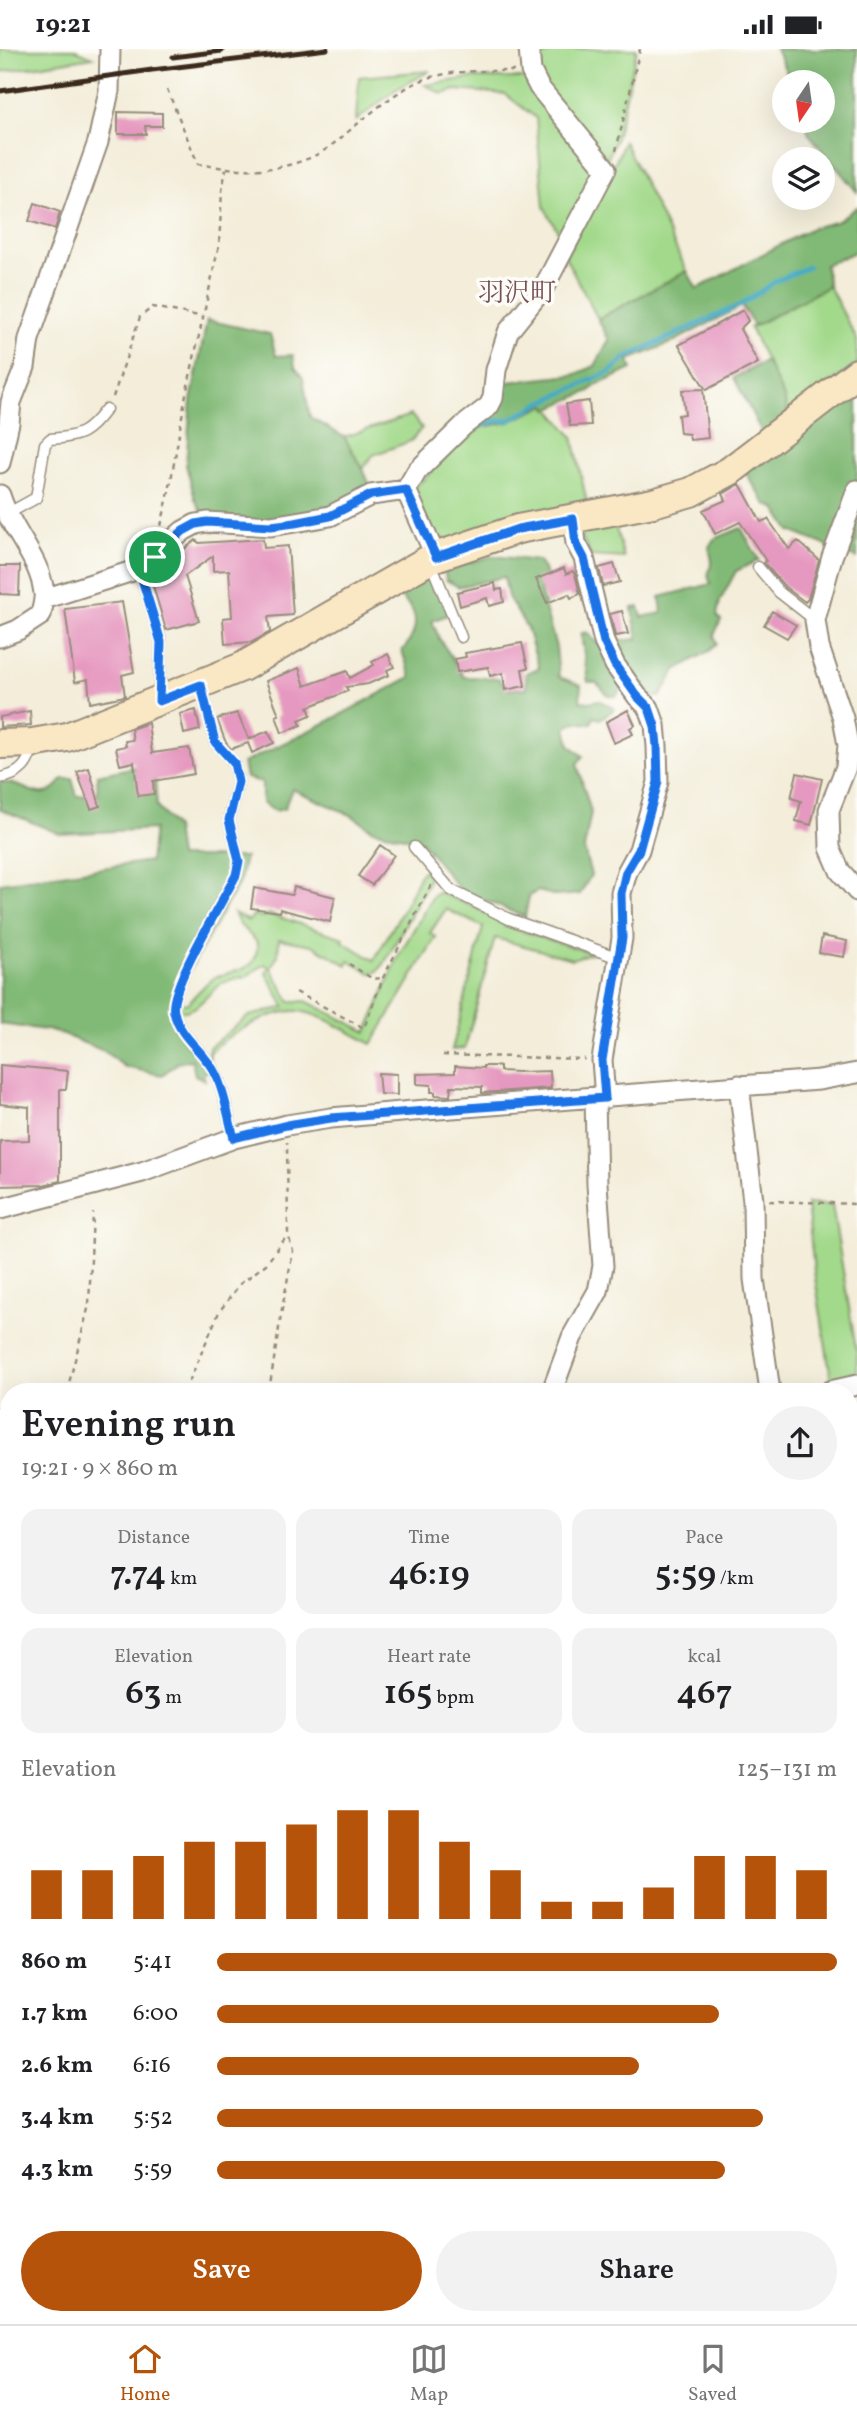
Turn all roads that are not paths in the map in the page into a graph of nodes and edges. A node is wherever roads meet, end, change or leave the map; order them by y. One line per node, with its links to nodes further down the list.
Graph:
1 (110, 49): 4 (street)
2 (530, 60): 7 (street)
3 (857, 373): 10 (street)
4 (5, 396): 6 (street)
5 (106, 409): 9 (lane)
6 (0, 463)
7 (406, 490): 11 (street); 13 (street)
8 (857, 490): 15 (street)
9 (3, 505): 14 (street)
10 (573, 519): 11 (street); 26 (street)
11 (432, 558): 16 (lane); 18 (street)
12 (758, 568): 15 (lane)
13 (139, 569): 14 (street); 19 (lane)
14 (44, 599): 17 (street)
15 (815, 619): 20 (street)
16 (461, 636)
17 (0, 637)
18 (201, 685): 19 (street); 30 (lane)
19 (159, 701): 22 (street)
20 (850, 724): 25 (street)
21 (0, 744): 22 (street)
22 (32, 744): 23 (lane)
23 (0, 778)
24 (414, 847): 26 (lane)
25 (857, 891)
26 (619, 958): 29 (street)
27 (857, 1073): 28 (street)
28 (739, 1085): 29 (street); 33 (street)
29 (600, 1098): 30 (street); 32 (street)
30 (234, 1138): 31 (street)
31 (0, 1209)
32 (555, 1383)
33 (769, 1383)

